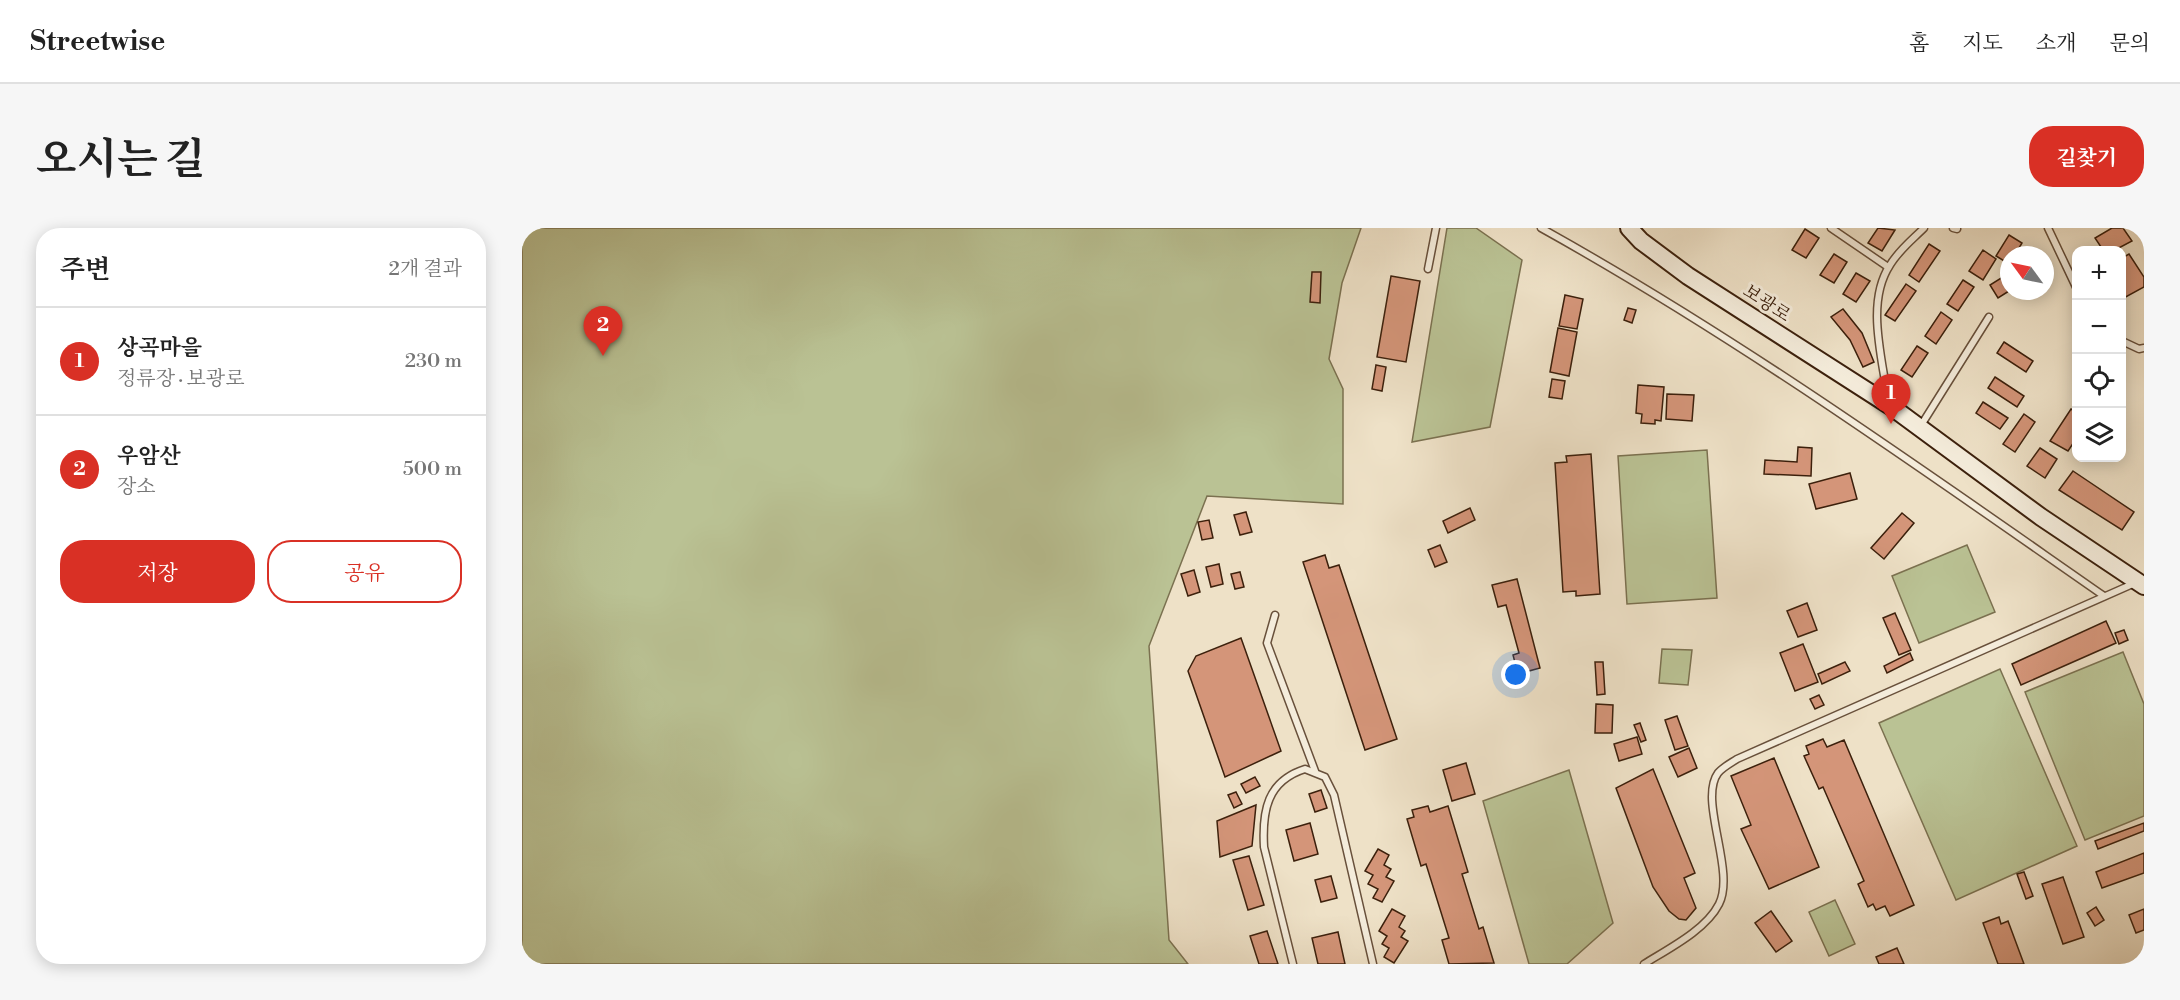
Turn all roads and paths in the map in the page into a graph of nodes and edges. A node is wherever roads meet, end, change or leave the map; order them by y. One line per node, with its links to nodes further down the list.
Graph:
1 (1436, 228): 8 (lane)
2 (1541, 228): 16 (lane)
3 (1629, 228): 13 (main road, 보광로)
4 (1832, 228): 7 (lane)
5 (1924, 228): 7 (lane)
6 (2048, 228): 9 (lane)
7 (1888, 267): 13 (lane)
8 (1428, 268)
9 (2072, 279)
10 (1989, 317): 14 (lane)
11 (2126, 343): 12 (lane)
12 (2144, 348)
13 (1889, 405): 14 (main road, 보광로)
14 (1920, 427): 15 (main road, 보광로)
15 (2141, 584): 16 (lane)
16 (2104, 596): 21 (lane)
17 (1275, 615): 18 (lane)
18 (1315, 771): 19 (lane); 20 (lane)
19 (1293, 964)
20 (1373, 964)
21 (1644, 964)

